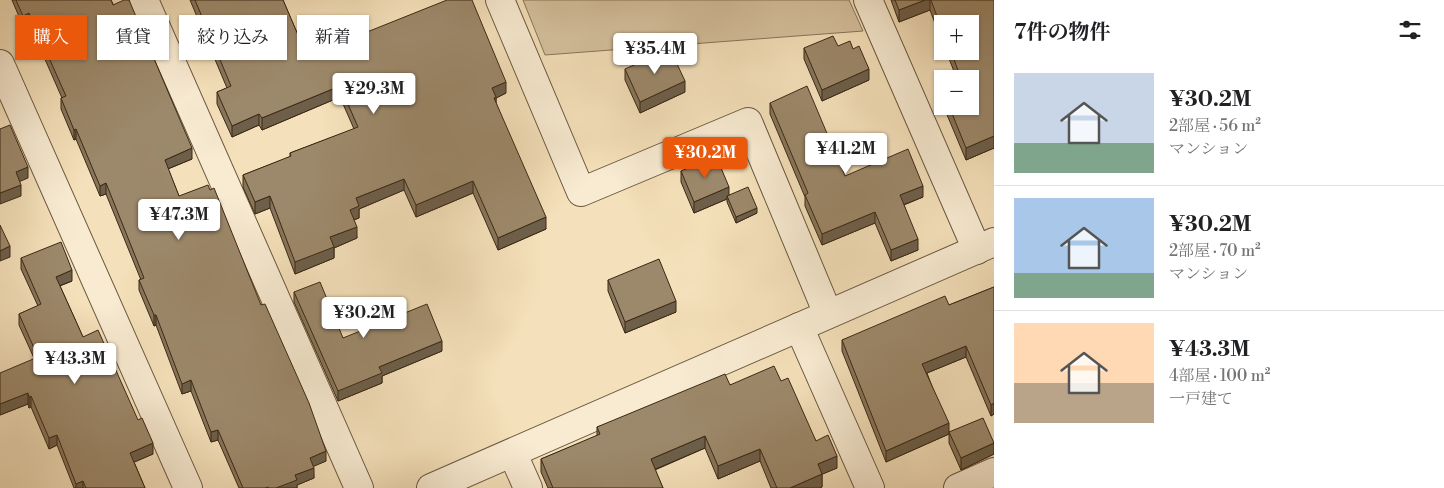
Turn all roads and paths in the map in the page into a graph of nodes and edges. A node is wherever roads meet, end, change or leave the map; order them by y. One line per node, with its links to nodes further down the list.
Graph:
1 (144, 0): 11 (street)
2 (500, 0): 6 (street)
3 (868, 0): 5 (street)
4 (0, 64): 10 (street)
5 (986, 246): 6 (street)
6 (828, 314): 7 (street)
7 (798, 327): 8 (street); 14 (street)
8 (513, 454): 12 (street); 13 (street)
9 (994, 472): 15 (street)
10 (188, 488)
11 (359, 488)
12 (431, 488)
13 (528, 488)
14 (870, 488)
15 (958, 488)

